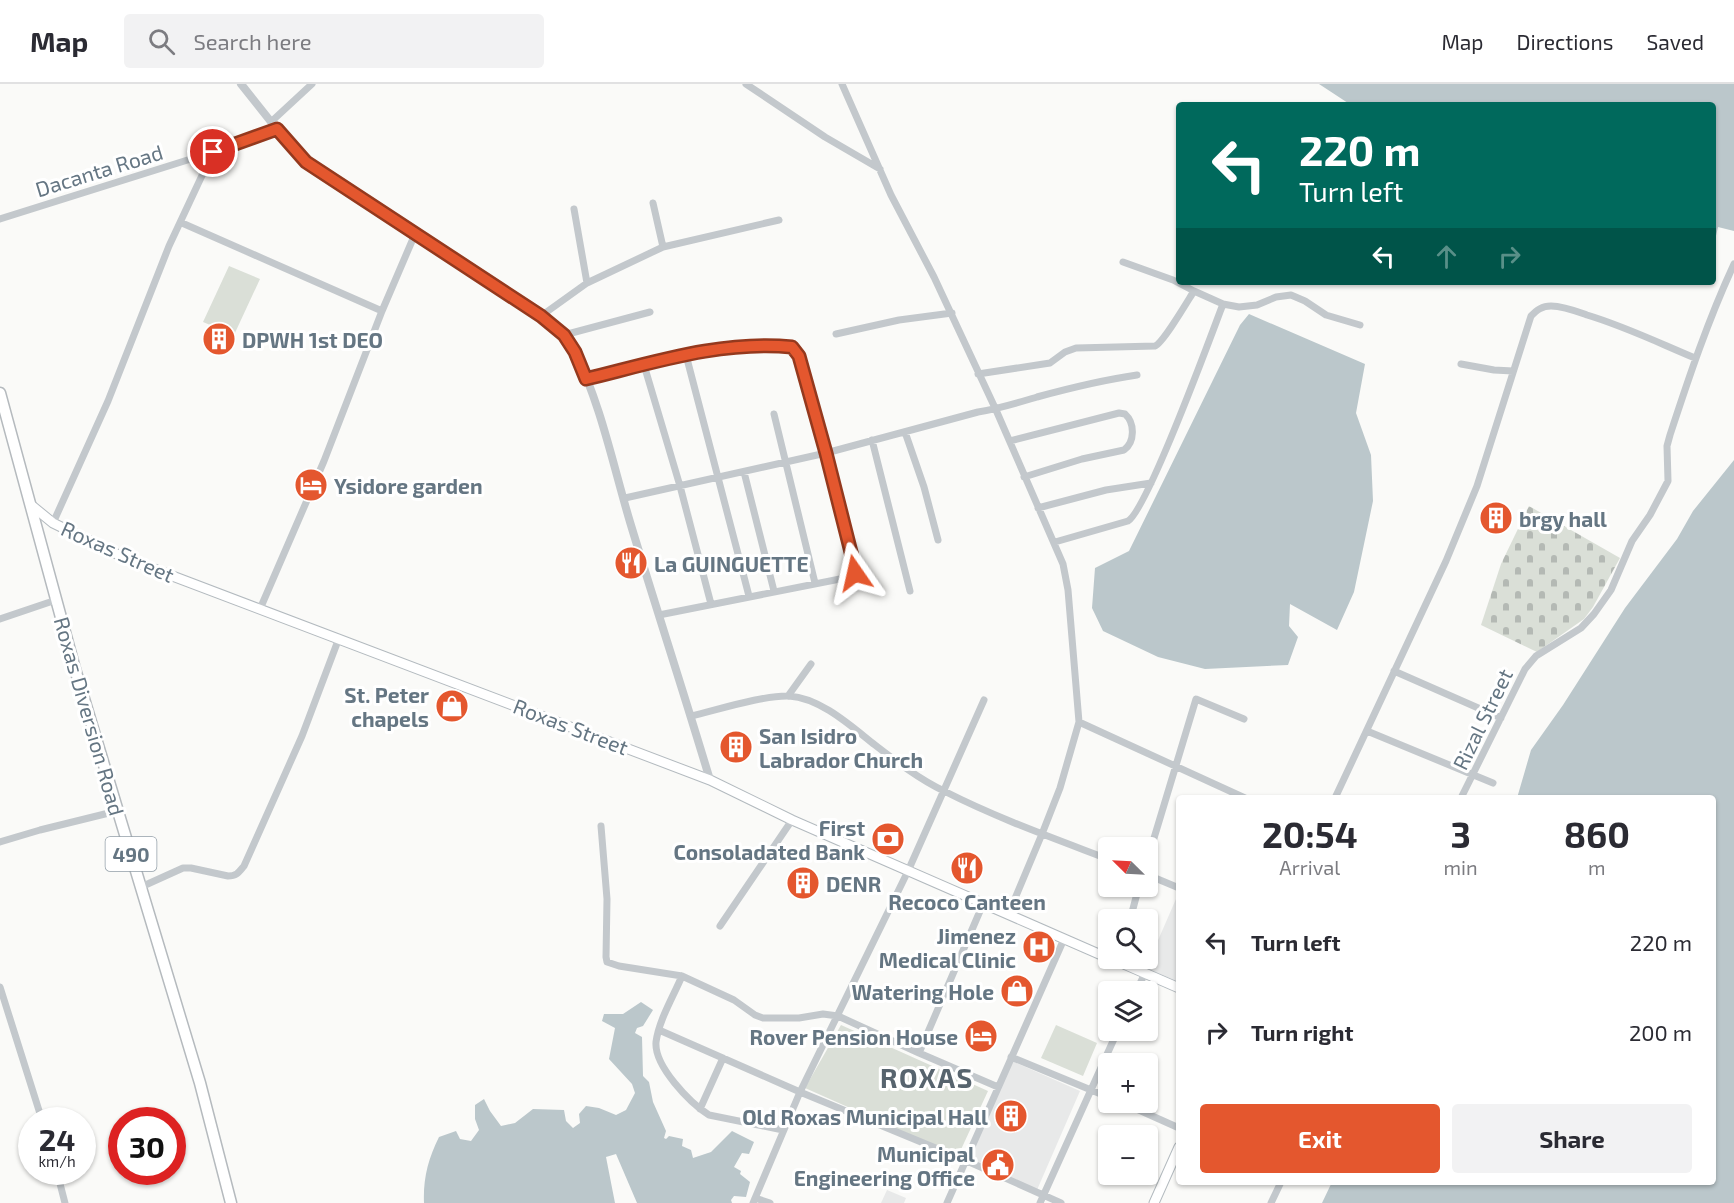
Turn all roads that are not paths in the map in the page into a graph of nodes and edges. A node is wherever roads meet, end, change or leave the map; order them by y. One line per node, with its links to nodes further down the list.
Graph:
1 (241, 84): 5 (street)
2 (312, 84): 5 (street)
3 (746, 84): 7 (street)
4 (842, 84): 7 (street)
5 (274, 125): 6 (street, Dacanta Road); 13 (street)
6 (213, 152): 10 (street, Dacanta Road); 12 (street)
7 (880, 169): 24 (street)
8 (653, 203): 14 (street)
9 (574, 209): 18 (street)
10 (0, 219)
11 (779, 219): 14 (street)
12 (182, 223): 22 (street); 53 (street)
13 (415, 234): 22 (street); 25 (street)
14 (663, 247): 18 (street)
15 (1123, 262): 17 (street)
16 (1734, 264): 30 (street)
17 (1176, 282)
18 (587, 283): 25 (street)
19 (1183, 285): 20 (street)
20 (1194, 291): 21 (street); 34 (street)
21 (1223, 304): 26 (street); 48 (street)
22 (382, 311): 62 (street)
23 (651, 312): 28 (street)
24 (952, 313): 27 (street); 34 (street)
25 (541, 316): 28 (street)
26 (1360, 325)
27 (836, 334)
28 (564, 335): 36 (street)
29 (686, 355): 32 (street); 43 (street); 46 (street)
30 (1695, 358): 33 (street); 71 (street, Rizal Street)
31 (1461, 364): 33 (street)
32 (644, 365): 36 (street); 49 (street)
33 (1514, 371): 67 (street)
34 (978, 374): 38 (street)
35 (1137, 375): 38 (street)
36 (586, 379): 50 (street)
37 (0, 393): 51 (main road, 490)
38 (996, 410): 40 (street); 42 (street)
39 (774, 414): 44 (street)
40 (904, 432): 41 (street); 54 (street)
41 (872, 440): 43 (street); 58 (street)
42 (1010, 441): 47 (street); 47 (street)
43 (826, 453): 44 (street); 56 (street)
44 (786, 462): 45 (street); 56 (street)
45 (744, 472): 46 (street); 57 (street)
46 (719, 477): 49 (street); 59 (street)
47 (1024, 477): 52 (street)
48 (1151, 483): 52 (street); 55 (street)
49 (680, 486): 50 (street); 61 (street)
50 (625, 498): 63 (street)
51 (31, 505): 53 (main road, Roxas Street); 60 (main road, Roxas Diversion Road / 490)
52 (1038, 508): 55 (street)
53 (53, 523): 62 (main road, Roxas Street)
54 (938, 540)
55 (1055, 542): 73 (street)
56 (815, 583): 57 (street)
57 (774, 591): 59 (street)
58 (910, 591)
59 (749, 596): 61 (street)
60 (56, 600): 64 (street); 83 (main road, Roxas Diversion Road / 490)
61 (711, 604): 63 (street)
62 (260, 609): 65 (main road, Roxas Street)
63 (659, 615): 70 (street)
64 (0, 619)
65 (339, 638): 77 (main road, Roxas Street); 92 (street)
66 (811, 664): 68 (street)
67 (1394, 671): 71 (street); 74 (street)
68 (788, 696): 70 (street); 79 (street)
69 (984, 700): 79 (street)
70 (691, 716): 77 (street)
71 (1501, 718): 76 (street, Rizal Street)
72 (1244, 719): 75 (street)
73 (1078, 722): 75 (street); 86 (street)
74 (1367, 730): 76 (street); 81 (street)
75 (1176, 767): 80 (street); 87 (street)
76 (1473, 773): 78 (street); 82 (street, Rizal Street)
77 (710, 780): 84 (main road, Roxas Street)
78 (1493, 783)
79 (943, 791): 86 (street); 90 (street)
80 (1238, 795)
81 (1336, 795)
82 (1462, 795)
83 (117, 811): 88 (street); 92 (main road, Roxas Diversion Road / 490)
84 (792, 820): 90 (main road, Roxas Street); 96 (street)
85 (601, 826): 101 (street)
86 (1042, 834): 89 (street); 95 (street)
87 (1154, 837)
88 (0, 842)
89 (1098, 855)
90 (908, 871): 94 (main road, Roxas Street); 105 (street)
91 (1158, 879): 93 (street)
92 (141, 887): 127 (main road, Roxas Diversion Road / 490)
93 (1176, 887)
94 (983, 904): 95 (main road, Roxas Street); 108 (street)
95 (1008, 915): 97 (main road, Roxas Street)
96 (720, 926)
97 (1064, 939): 98 (main road, Roxas Street); 109 (street)
98 (1098, 953)
99 (1135, 969): 100 (main road, Roxas Street)
100 (1144, 973): 102 (street); 104 (main road, Roxas Street)
101 (681, 976): 105 (street); 106 (street)
102 (1141, 981)
103 (0, 987): 115 (street)
104 (1176, 987)
105 (838, 1016): 108 (street); 113 (street)
106 (659, 1030): 110 (street); 116 (street)
107 (1113, 1041): 112 (street)
108 (918, 1053): 111 (street)
109 (1011, 1057): 111 (street); 112 (street)
110 (723, 1058): 113 (street); 116 (street)
111 (998, 1087): 121 (street)
112 (1091, 1089): 114 (street); 124 (street)
113 (800, 1092): 119 (street); 121 (street)
114 (1098, 1092)
115 (38, 1107)
116 (700, 1109): 119 (street)
117 (1146, 1113): 118 (street)
118 (1176, 1127)
119 (783, 1131): 125 (street)
120 (1176, 1154): 132 (main road)
121 (967, 1161): 124 (street); 129 (street)
122 (60, 1185): 126 (street)
123 (1280, 1185): 133 (street)
124 (1043, 1195): 130 (street); 131 (street)
125 (754, 1200): 128 (street)
126 (65, 1203)
127 (231, 1203)
128 (770, 1203)
129 (947, 1203)
130 (1040, 1203)
131 (1060, 1203)
132 (1154, 1203)
133 (1271, 1203)

